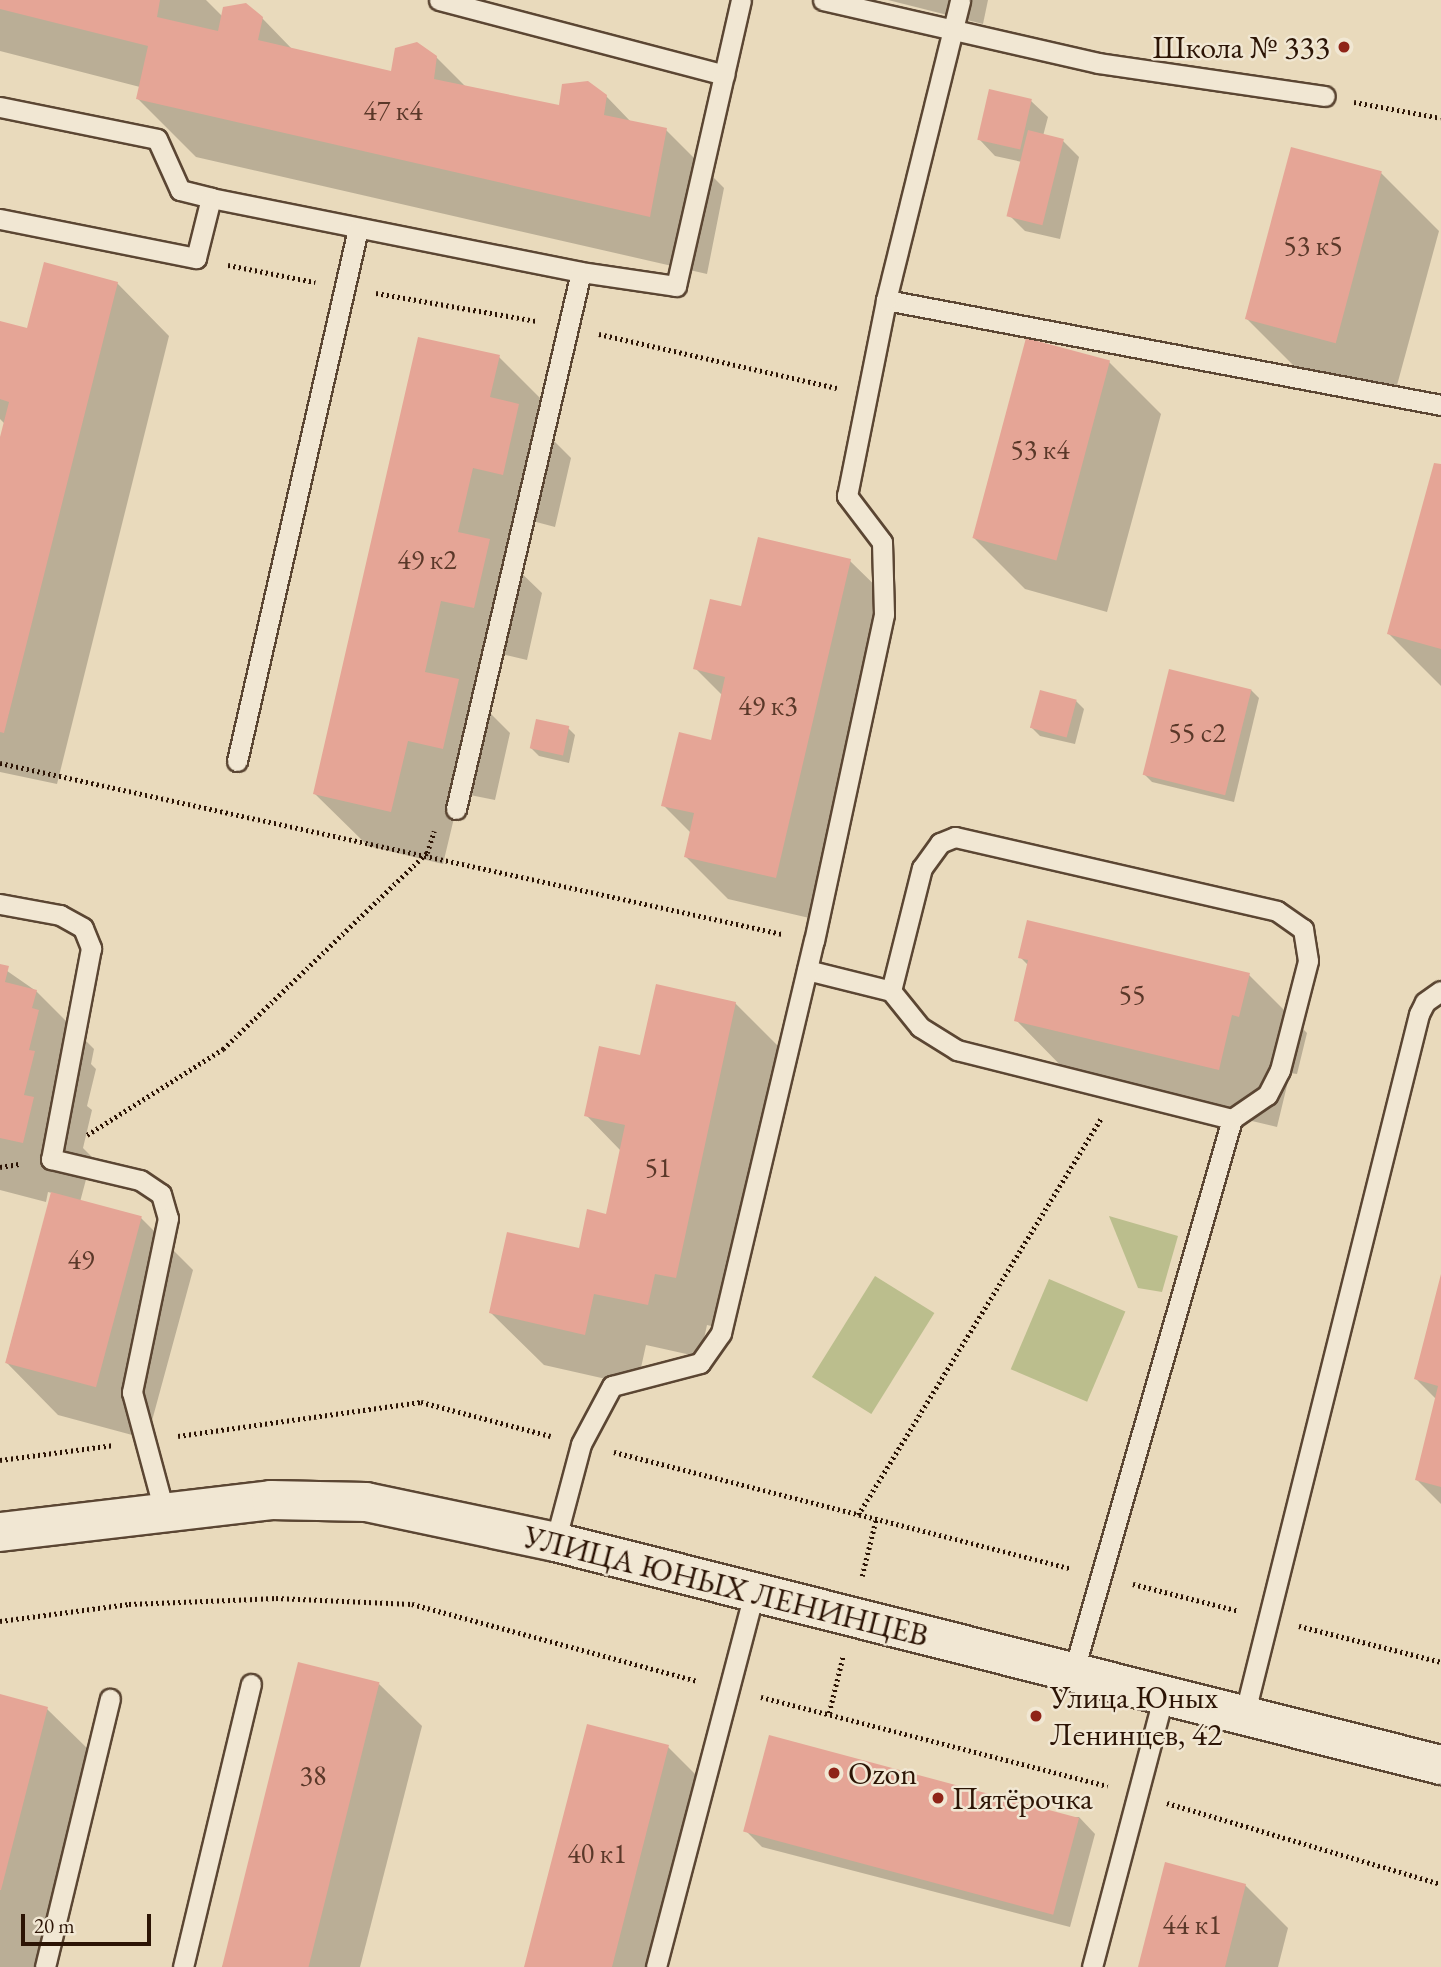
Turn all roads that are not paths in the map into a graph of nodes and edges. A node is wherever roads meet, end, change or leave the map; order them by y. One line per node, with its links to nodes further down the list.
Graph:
1 (439, 0): 6 (lane)
2 (741, 0): 6 (lane)
3 (823, 0): 5 (lane)
4 (960, 0): 5 (lane)
5 (954, 29): 7 (lane); 13 (lane)
6 (724, 75): 12 (lane)
7 (1325, 96)
8 (0, 107): 9 (lane)
9 (211, 198): 10 (lane); 11 (lane)
10 (0, 219)
11 (358, 229): 12 (lane); 15 (lane)
12 (580, 272): 16 (lane)
13 (886, 300): 14 (lane); 18 (lane)
14 (1441, 405)
15 (237, 761)
16 (456, 808)
17 (0, 904): 22 (lane)
18 (807, 971): 19 (lane); 24 (lane)
19 (891, 991): 21 (lane); 21 (lane)
20 (1441, 991): 30 (lane)
21 (1232, 1119): 26 (lane)
22 (164, 1511): 23 (main road, УЛИЦА ЮНЫХ ЛЕНИНЦЕВ); 24 (main road, УЛИЦА ЮНЫХ ЛЕНИНЦЕВ)
23 (0, 1532)
24 (555, 1542): 25 (main road, УЛИЦА ЮНЫХ ЛЕНИНЦЕВ)
25 (754, 1594): 26 (main road, УЛИЦА ЮНЫХ ЛЕНИНЦЕВ); 34 (lane)
26 (1073, 1673): 28 (main road, УЛИЦА ЮНЫХ ЛЕНИНЦЕВ)
27 (251, 1684): 33 (lane)
28 (1164, 1695): 30 (main road, УЛИЦА ЮНЫХ ЛЕНИНЦЕВ); 35 (lane)
29 (110, 1699): 32 (lane)
30 (1244, 1716): 31 (main road, УЛИЦА ЮНЫХ ЛЕНИНЦЕВ)
31 (1441, 1765)
32 (45, 1967)
33 (183, 1967)
34 (656, 1967)
35 (1092, 1967)

